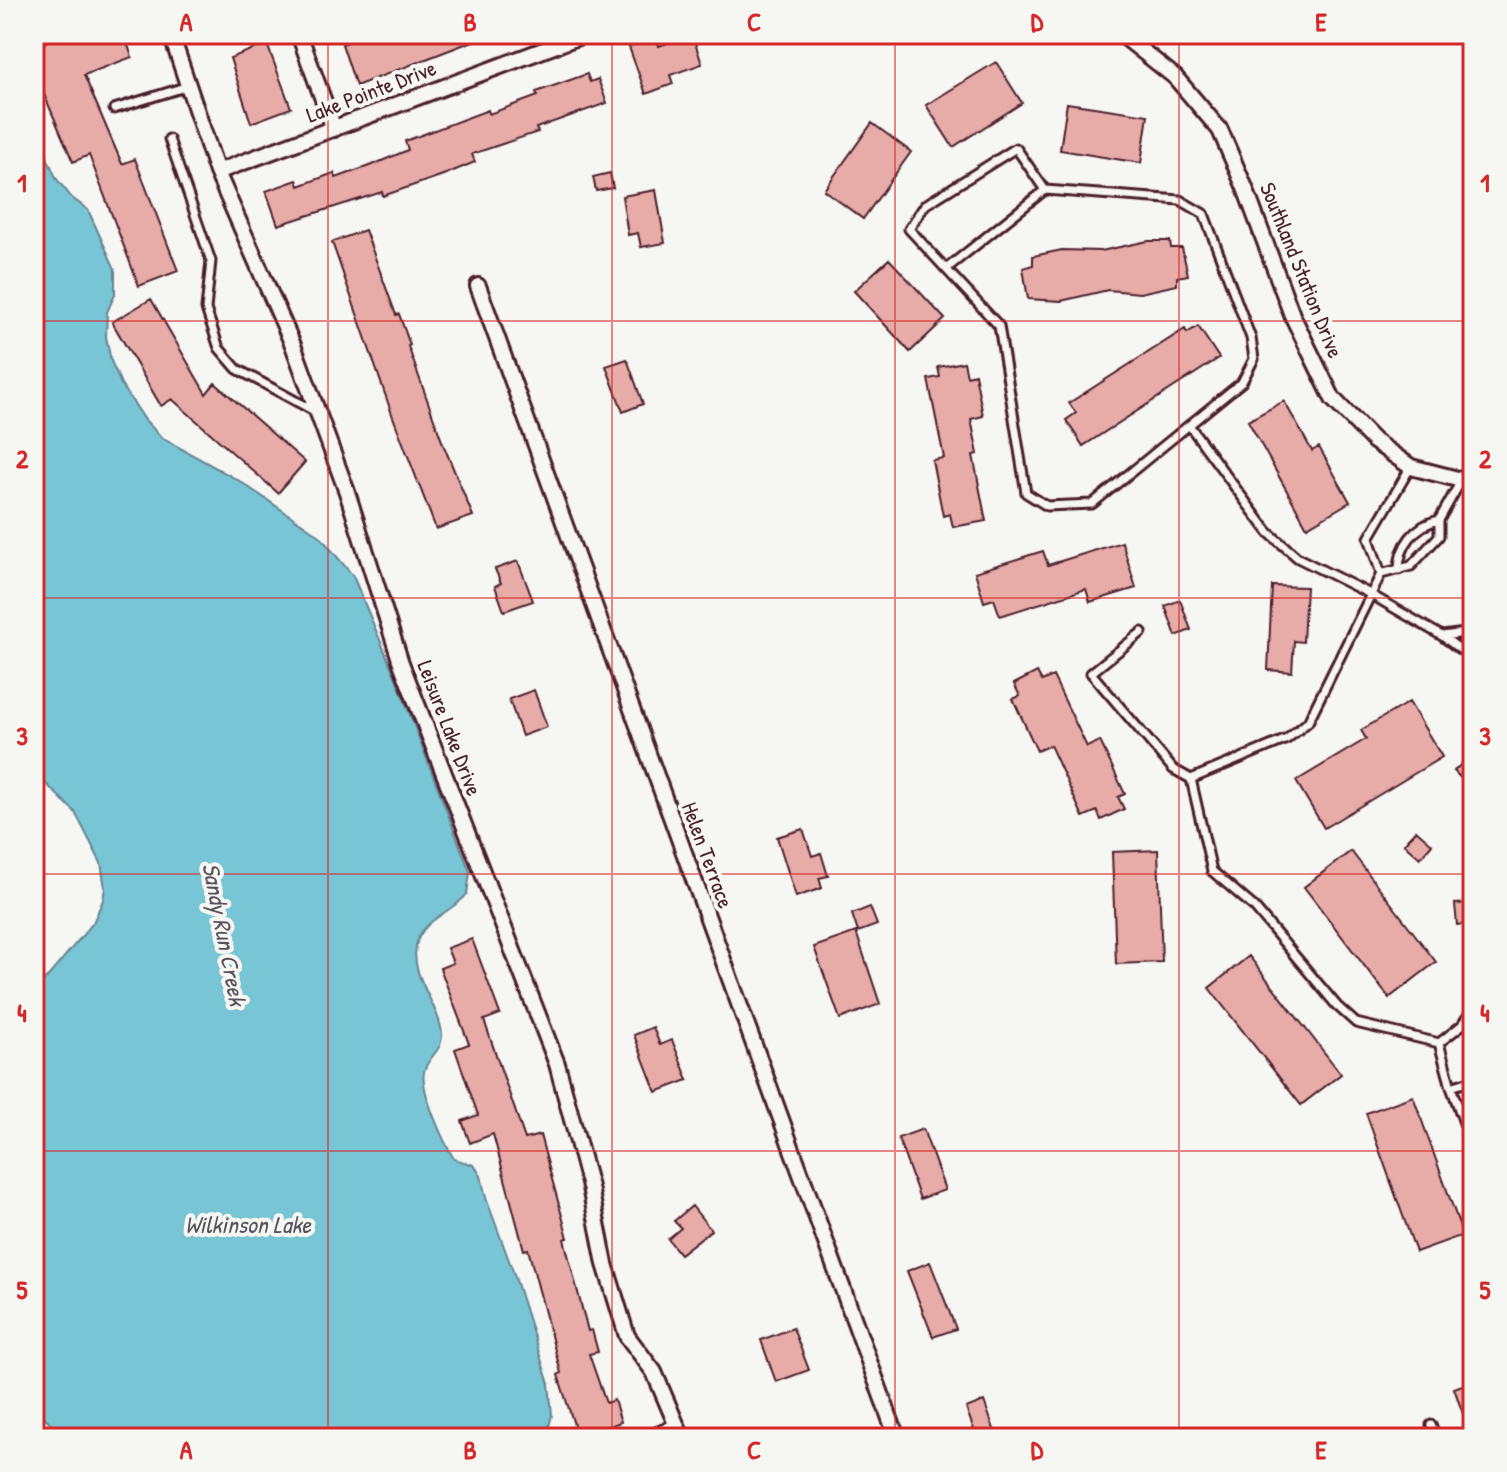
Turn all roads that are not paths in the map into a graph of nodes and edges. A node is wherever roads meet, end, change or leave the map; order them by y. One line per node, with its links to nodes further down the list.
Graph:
1 (171, 34): 5 (street, Leisure Lake Drive)
2 (299, 34): 7 (street)
3 (586, 34): 7 (street, Lake Pointe Drive)
4 (1121, 34): 15 (street, Southland Station Drive)
5 (188, 86): 6 (lane); 9 (street, Leisure Lake Drive)
6 (114, 109)
7 (334, 129): 9 (street, Lake Pointe Drive)
8 (169, 139): 13 (lane)
9 (217, 172): 13 (street, Leisure Lake Drive)
10 (1045, 190): 11 (lane); 11 (lane); 14 (lane)
11 (946, 269): 14 (lane)
12 (478, 286): 34 (street, Helen Terrace)
13 (318, 413): 32 (street, Leisure Lake Drive)
14 (1189, 425): 20 (lane)
15 (1411, 467): 16 (street, Southland Station Drive); 19 (lane)
16 (1467, 482): 17 (lane)
17 (1439, 520): 18 (lane); 18 (lane)
18 (1399, 570): 19 (lane)
19 (1381, 574): 20 (lane)
20 (1370, 594): 23 (lane); 25 (lane)
21 (1142, 632): 25 (lane)
22 (1473, 632): 23 (lane)
23 (1442, 636): 24 (lane)
24 (1473, 659)
25 (1191, 779): 27 (lane)
26 (1473, 1008): 27 (lane)
27 (1439, 1043): 29 (lane)
28 (1473, 1080): 29 (lane)
29 (1451, 1087): 30 (lane)
30 (1473, 1148)
31 (1431, 1425): 35 (lane)
32 (679, 1432): 33 (street)
33 (651, 1438)
34 (897, 1438)
35 (1436, 1438)

